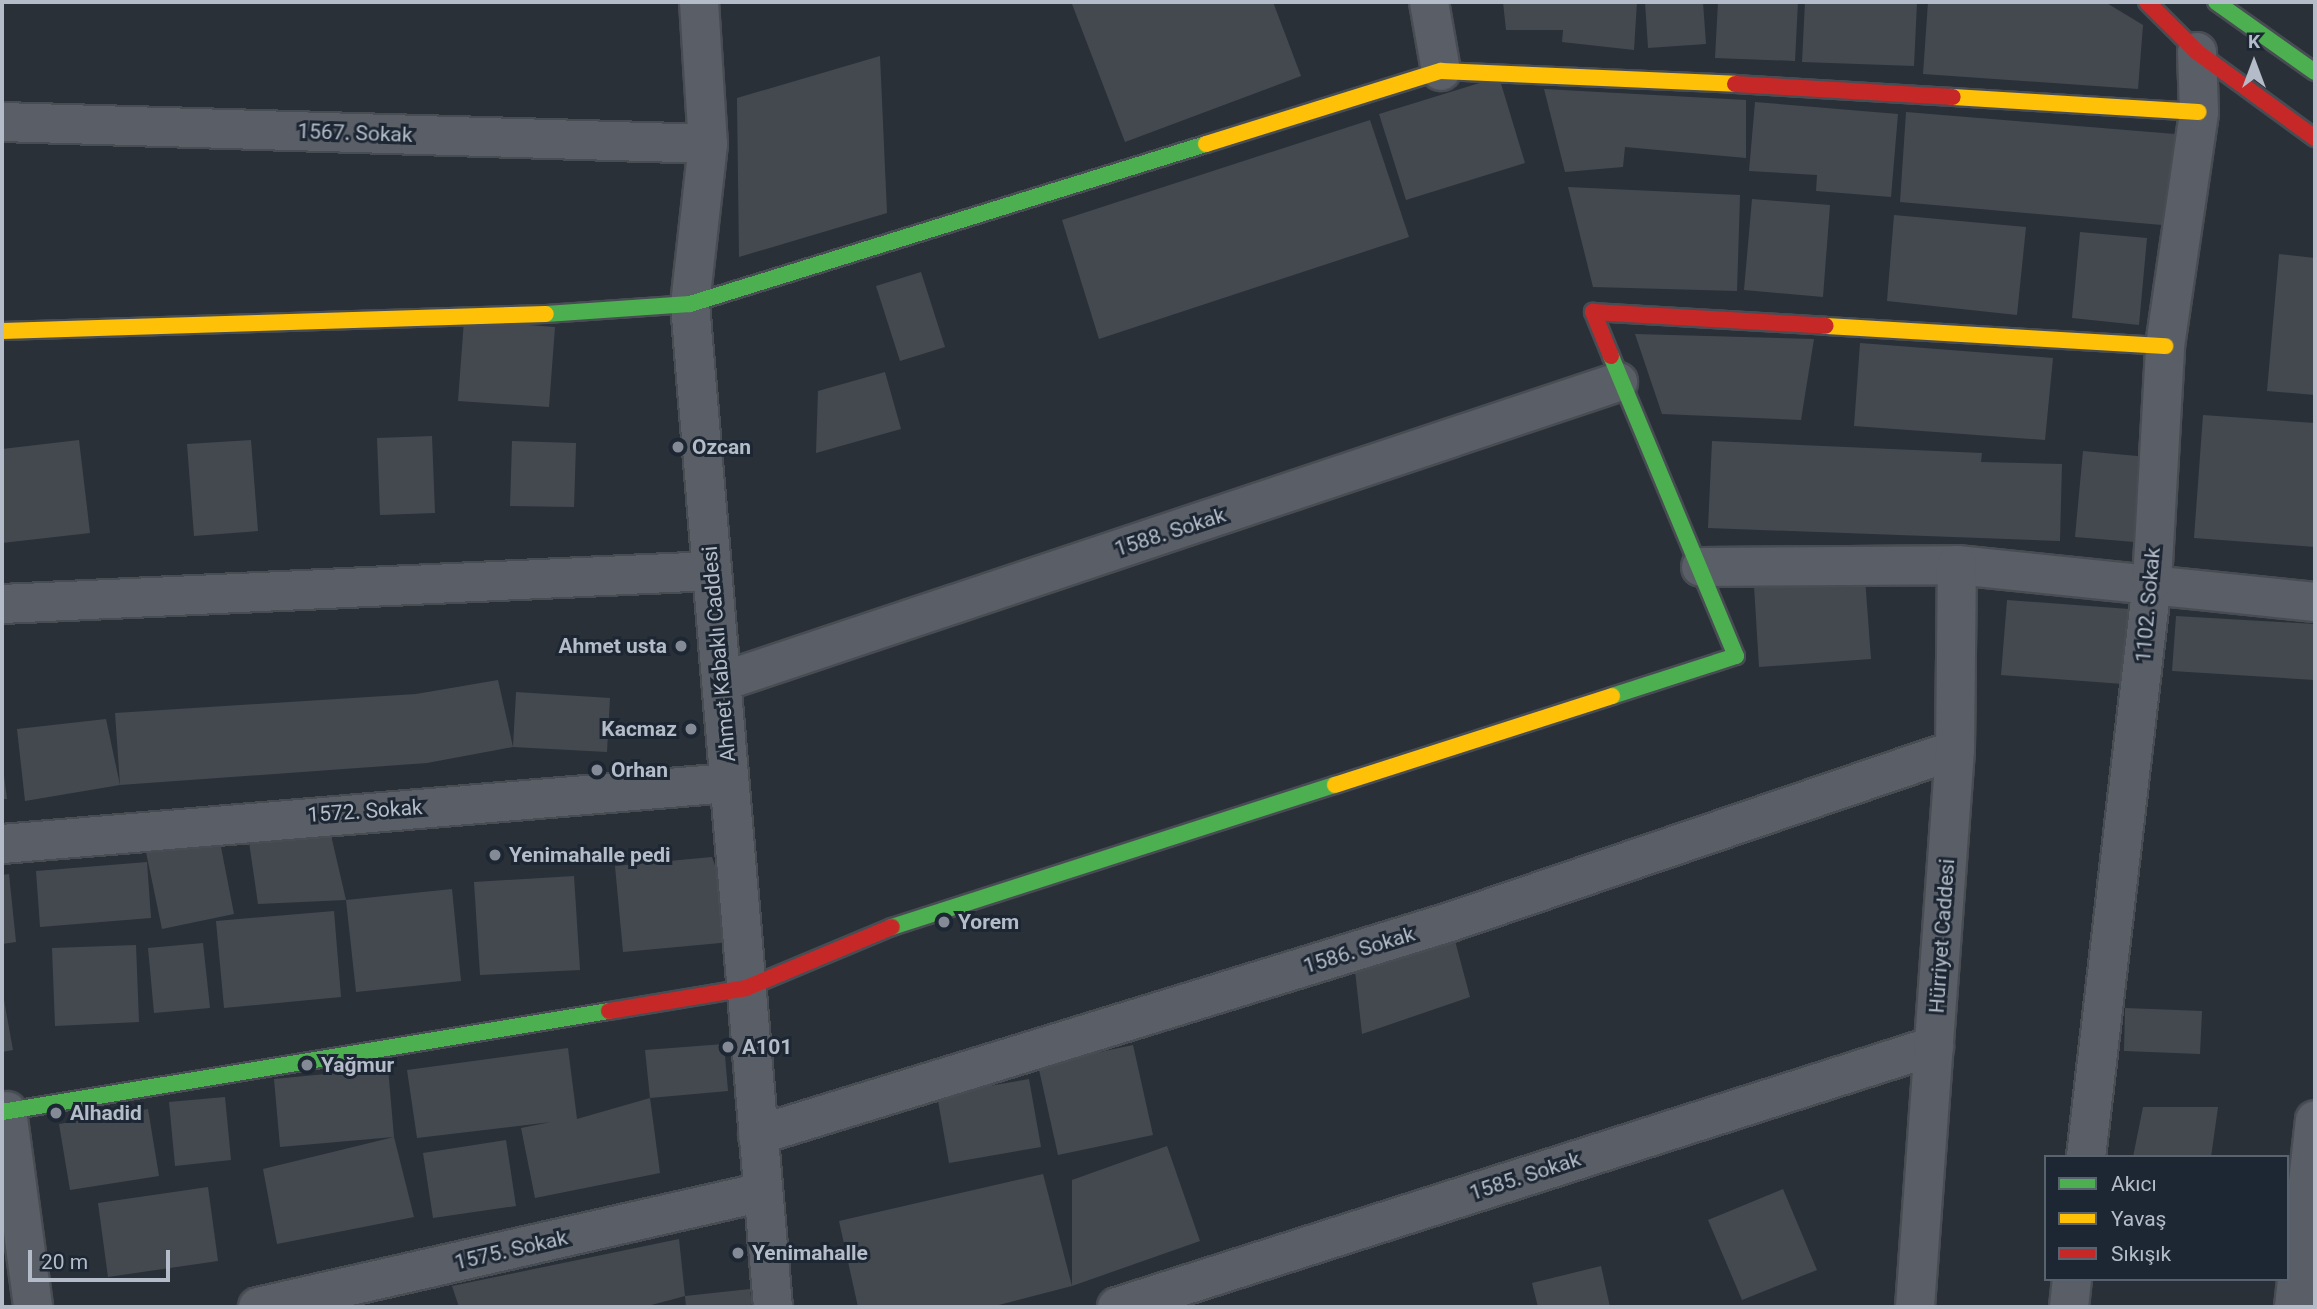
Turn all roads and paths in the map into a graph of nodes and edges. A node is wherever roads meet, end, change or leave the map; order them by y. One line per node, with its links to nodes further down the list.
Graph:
1 (699, 2): 11 (street, Ahmet Kabaklı Caddesi)
2 (1429, 2): 6 (street)
3 (2147, 2): 5 (street)
4 (2216, 2): 7 (street)
5 (2197, 52): 8 (street, 1102. Sokak); 10 (street)
6 (1441, 71): 8 (street); 12 (street)
7 (2315, 72)
8 (2199, 112): 14 (street, 1102. Sokak)
9 (2, 122): 11 (street, 1567. Sokak)
10 (2315, 138)
11 (708, 144): 12 (street, Ahmet Kabaklı Caddesi)
12 (690, 304): 13 (street); 18 (street, Ahmet Kabaklı Caddesi)
13 (2, 331)
14 (2165, 346): 15 (street); 19 (street, 1102. Sokak)
15 (1618, 382): 17 (street); 22 (street, 1588. Sokak)
16 (1956, 565): 17 (street); 19 (street); 23 (street, Hürriyet Caddesi)
17 (1702, 567): 26 (street)
18 (712, 571): 21 (street); 22 (street, Ahmet Kabaklı Caddesi)
19 (2152, 582): 20 (street); 31 (street, 1102. Sokak)
20 (2315, 602)
21 (2, 604)
22 (721, 682): 24 (street, Ahmet Kabaklı Caddesi)
23 (1955, 750): 27 (street, Hürriyet Caddesi); 30 (street, 1586. Sokak)
24 (729, 783): 25 (street, 1572. Sokak); 26 (street, Ahmet Kabaklı Caddesi)
25 (2, 844)
26 (746, 988): 28 (street); 30 (street, Ahmet Kabaklı Caddesi)
27 (1934, 1045): 34 (street, Hürriyet Caddesi); 38 (street, 1585. Sokak)
28 (5, 1112): 35 (street)
29 (2315, 1120): 40 (street)
30 (758, 1135): 32 (street, Ahmet Kabaklı Caddesi)
31 (2086, 1155)
32 (763, 1192): 36 (street, 1575. Sokak); 37 (street, Ahmet Kabaklı Caddesi)
33 (2072, 1281): 39 (street)
34 (1905, 1303)
35 (33, 1307)
36 (258, 1307)
37 (773, 1307)
38 (1117, 1307)
39 (2069, 1307)
40 (2294, 1307)

